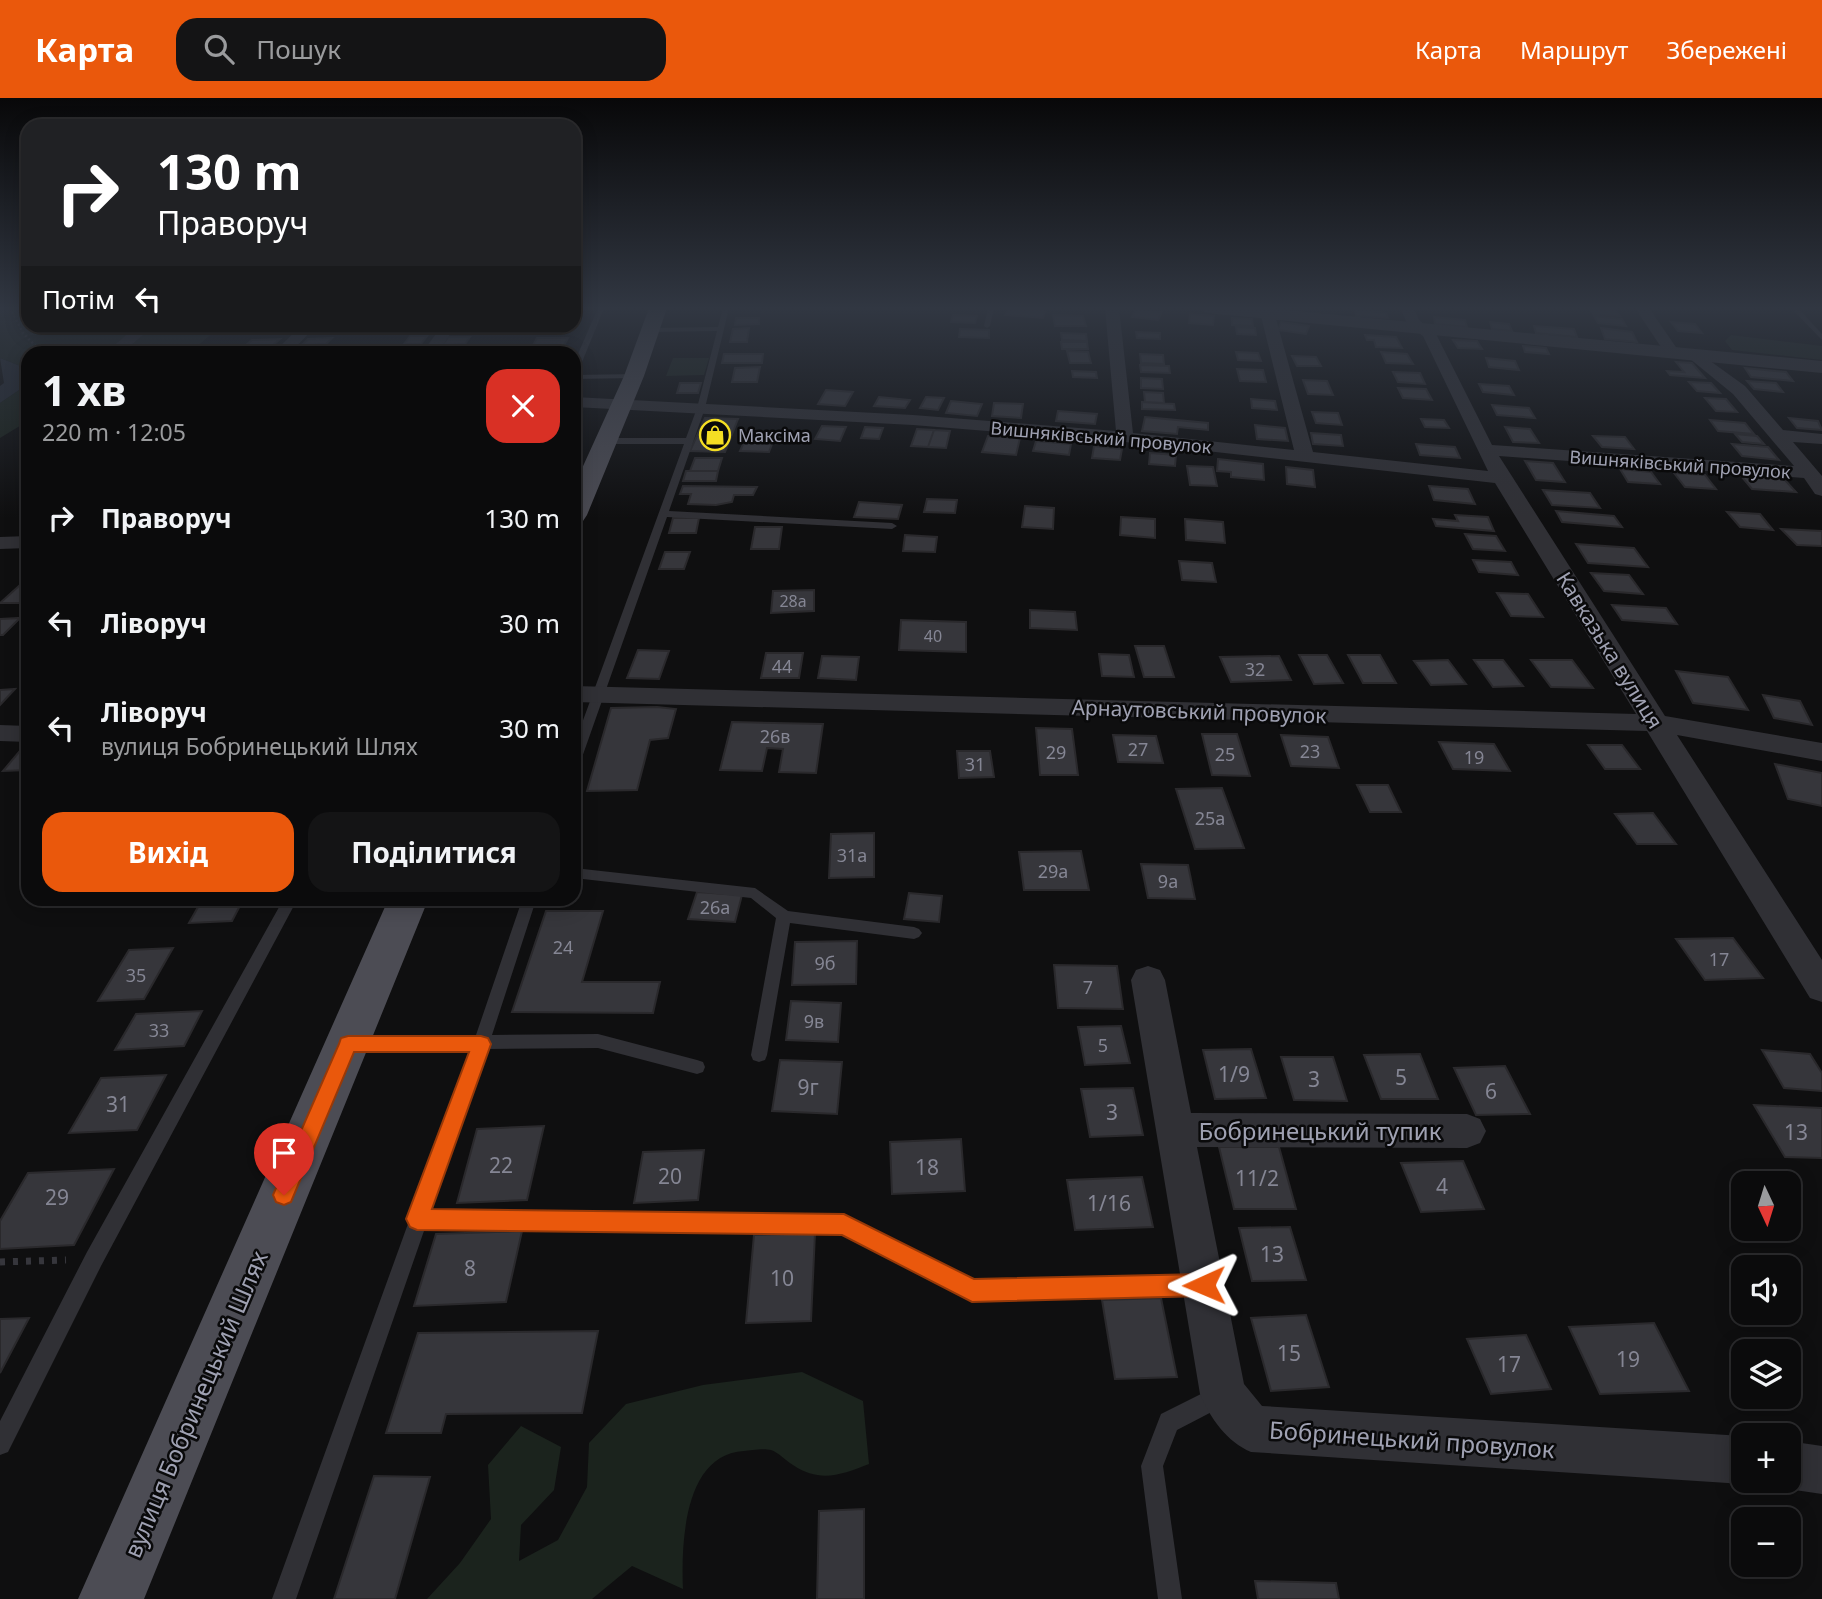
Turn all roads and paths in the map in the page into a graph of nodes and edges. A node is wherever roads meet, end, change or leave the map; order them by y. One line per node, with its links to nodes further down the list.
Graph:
1 (633, 378): 8 (main road)
2 (709, 378): 9 (lane)
3 (1119, 378): 11 (street)
4 (1284, 378): 16 (street)
5 (1449, 378): 15 (street, Кавказька вулиця)
6 (1725, 378): 10 (street)
7 (581, 402): 8 (street, Вишняківський провулок)
8 (622, 405): 9 (street, Вишняківський провулок); 13 (main road)
9 (701, 408): 11 (street, Вишняківський провулок); 14 (lane)
10 (1780, 435): 12 (street); 17 (street)
11 (1125, 438): 16 (street, Вишняківський провулок)
12 (1822, 439)
13 (606, 441): 14 (lane); 20 (main road)
14 (689, 441): 21 (lane)
15 (1489, 450): 17 (street, Вишняківський провулок); 18 (street, Кавказька вулиця)
16 (1305, 457): 18 (street, Вишняківський провулок)
17 (1810, 473): 19 (street, Вишняківський провулок)
18 (1501, 478): 27 (street, Кавказька вулиця)
19 (1822, 490)
20 (581, 499)
21 (664, 514): 22 (lane); 25 (lane)
22 (892, 526)
23 (21, 542): 24 (street)
24 (0, 543)
25 (585, 694): 26 (lane); 27 (street, Арнаутовський провулок)
26 (581, 719)
27 (1656, 723): 30 (street, Арнаутовський провулок); 38 (street, Кавказька вулиця)
28 (0, 733): 29 (street)
29 (21, 734)
30 (1822, 751)
31 (581, 874): 35 (lane)
32 (287, 906): 46 (lane)
33 (406, 906): 39 (main road, вулиця Бобринецький Шлях)
34 (527, 906): 40 (lane)
35 (785, 916): 36 (lane); 41 (lane)
36 (914, 933)
37 (1148, 980): 43 (street, Бобринецький провулок)
38 (1822, 988)
39 (348, 1044): 40 (lane); 54 (main road, вулиця Бобринецький Шлях)
40 (481, 1044): 42 (lane); 45 (lane)
41 (759, 1055)
42 (697, 1067)
43 (1174, 1130): 44 (street, Бобринецький тупик); 48 (street, Бобринецький провулок)
44 (1466, 1131)
45 (417, 1219): 48 (lane); 55 (lane)
46 (94, 1259): 47 (path); 50 (lane)
47 (0, 1262)
48 (1204, 1285): 49 (street, Бобринецький провулок)
49 (1223, 1394): 51 (street, Бобринецький провулок); 56 (lane)
50 (0, 1444)
51 (1731, 1459)
52 (1801, 1467): 53 (street)
53 (1822, 1470)
54 (111, 1599)
55 (284, 1599)
56 (1170, 1599)

